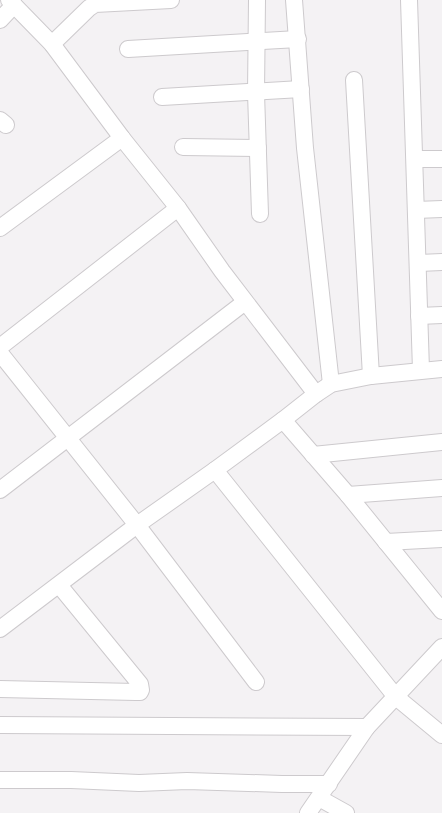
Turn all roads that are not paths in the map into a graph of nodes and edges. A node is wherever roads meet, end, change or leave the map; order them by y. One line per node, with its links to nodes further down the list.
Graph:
1 (171, 0): 9 (street)
2 (257, 0): 8 (street)
3 (294, 0): 7 (street)
4 (409, 0): 18 (street)
5 (11, 3): 6 (street); 9 (street)
6 (0, 20)
7 (298, 40): 8 (street); 12 (street)
8 (256, 43): 10 (street); 13 (street)
9 (52, 44): 15 (street)
10 (128, 49)
11 (354, 80): 34 (street)
12 (301, 89): 13 (street); 35 (street)
13 (256, 93): 14 (street); 17 (street)
14 (162, 97)
15 (122, 138): 20 (street); 24 (street)
16 (183, 147): 17 (street)
17 (258, 148): 23 (street)
18 (415, 159): 19 (street); 22 (street)
19 (442, 159)
20 (178, 208): 27 (street); 30 (street)
21 (442, 209): 22 (street)
22 (416, 210): 26 (street)
23 (260, 214)
24 (0, 228)
25 (442, 262): 26 (street)
26 (419, 263): 29 (street)
27 (245, 302): 36 (street); 38 (street)
28 (442, 315): 29 (street)
29 (419, 316): 33 (street)
30 (0, 347)
31 (0, 353): 38 (street)
32 (442, 369): 33 (street)
33 (421, 370): 34 (street)
34 (371, 376): 35 (street)
35 (331, 384): 36 (street)
36 (316, 394): 37 (street)
37 (283, 420): 40 (street); 41 (street)
38 (67, 439): 43 (street); 45 (street)
39 (442, 442): 40 (street)
40 (313, 455): 44 (street)
41 (215, 470): 45 (street); 54 (street)
42 (442, 488): 44 (street)
43 (0, 490)
44 (348, 494): 47 (street)
45 (137, 524): 48 (street); 52 (street)
46 (442, 539): 47 (street)
47 (386, 542): 49 (street)
48 (58, 585): 50 (street); 53 (street)
49 (442, 612)
50 (0, 629)
51 (442, 647): 54 (street)
52 (256, 682)
53 (0, 689)
54 (396, 697): 56 (street); 57 (street)
55 (0, 725): 56 (street)
56 (367, 727): 59 (street)
57 (442, 736)
58 (0, 780): 59 (street)
59 (329, 784): 60 (street)
60 (319, 798): 61 (street); 62 (street)
61 (308, 813)
62 (346, 813)

